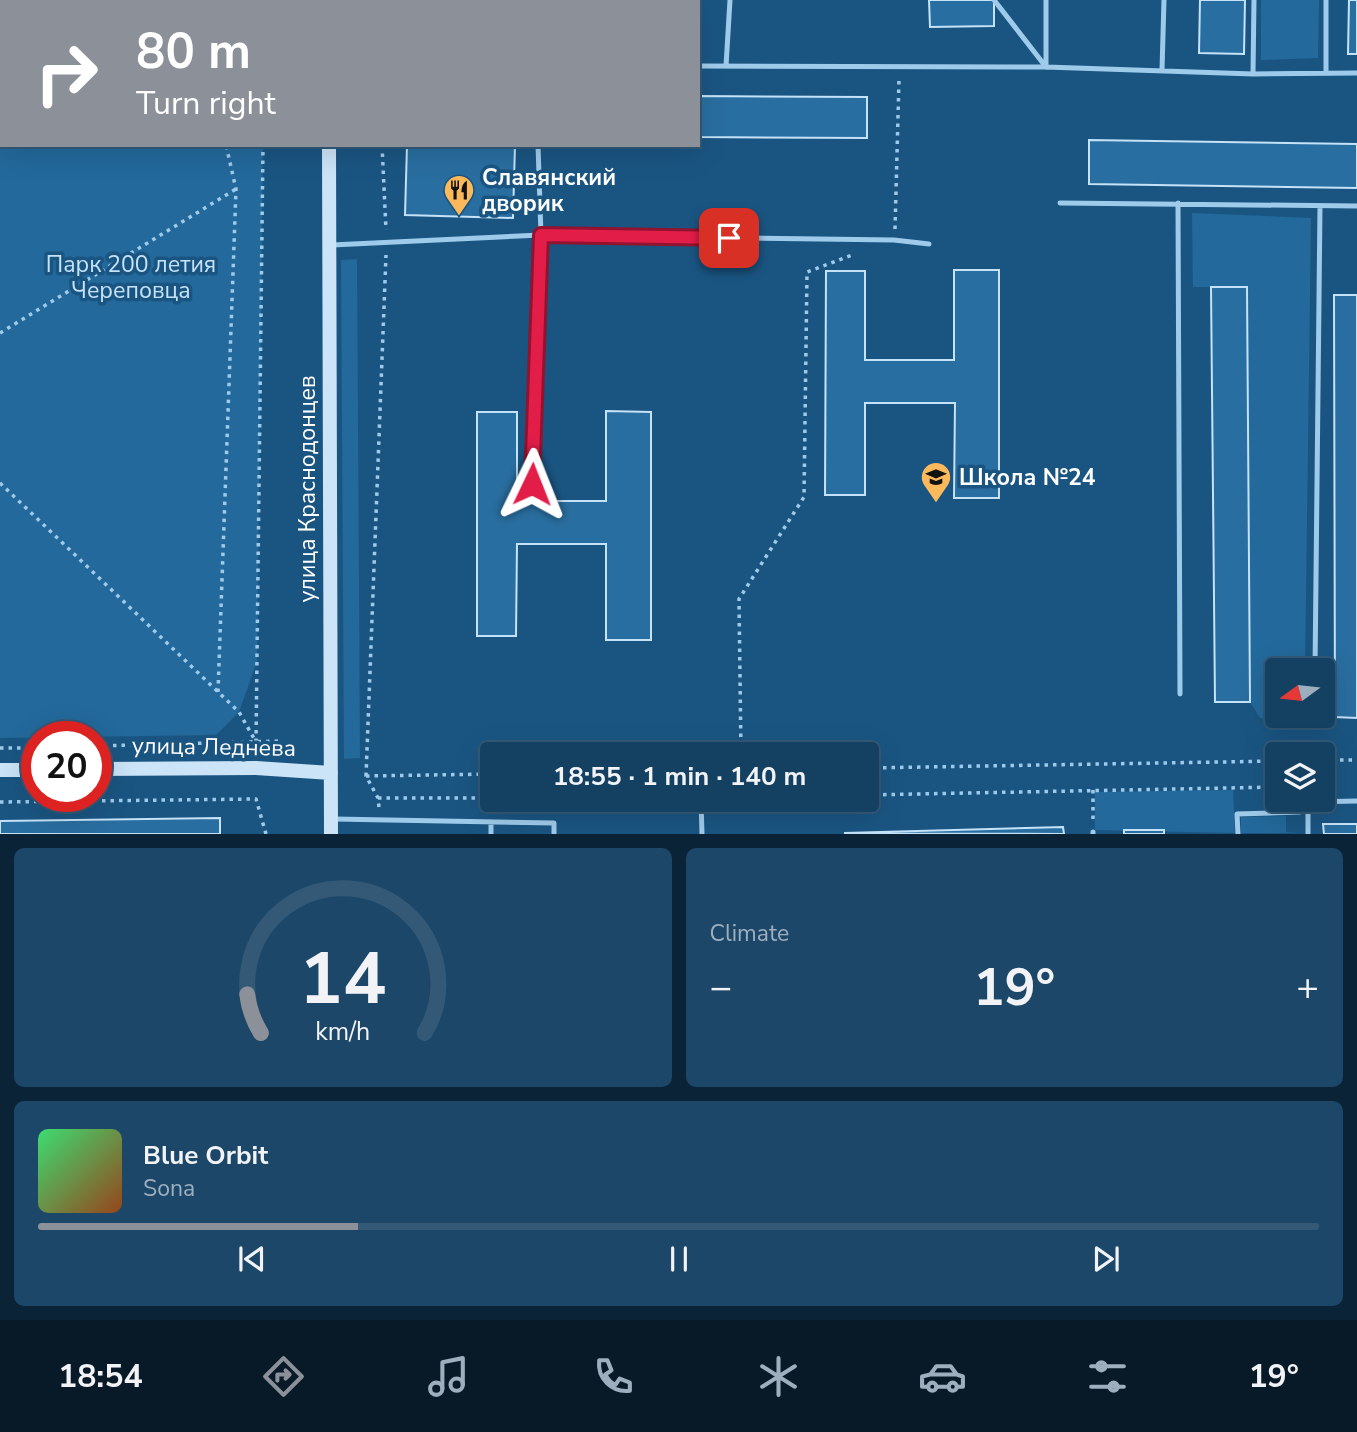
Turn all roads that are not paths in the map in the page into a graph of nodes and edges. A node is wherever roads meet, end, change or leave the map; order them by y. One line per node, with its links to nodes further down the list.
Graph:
1 (730, 0): 8 (lane)
2 (993, 0): 9 (lane)
3 (1046, 0): 9 (lane)
4 (1164, 0): 10 (lane)
5 (1254, 0): 13 (lane)
6 (1326, 0): 11 (lane)
7 (700, 66): 8 (lane)
8 (726, 66): 9 (lane)
9 (1046, 67): 10 (lane)
10 (1162, 70): 13 (lane)
11 (1326, 72): 12 (lane); 13 (lane)
12 (1357, 73)
13 (1253, 74)
14 (329, 147): 22 (main road, улица Краснодонцев)
15 (538, 147): 20 (lane)
16 (1060, 203): 17 (lane)
17 (1178, 203): 18 (lane); 25 (lane)
18 (1320, 206): 19 (lane); 24 (lane)
19 (1357, 206)
20 (541, 235): 21 (lane); 22 (lane); 23 (lane)
21 (929, 244)
22 (329, 245): 29 (main road, улица Краснодонцев)
23 (532, 484)
24 (1315, 658)
25 (1180, 694)
26 (21, 769): 28 (main road)
27 (112, 769): 29 (main road, улица Леднева)
28 (0, 770)
29 (331, 773): 34 (main road, улица Краснодонцев)
30 (1357, 801): 39 (lane)
31 (701, 812): 37 (lane)
32 (1300, 812): 38 (lane)
33 (491, 821): 34 (lane); 35 (lane); 36 (lane)
34 (331, 826)
35 (491, 834)
36 (554, 834)
37 (702, 834)
38 (1238, 834)
39 (1308, 834)

